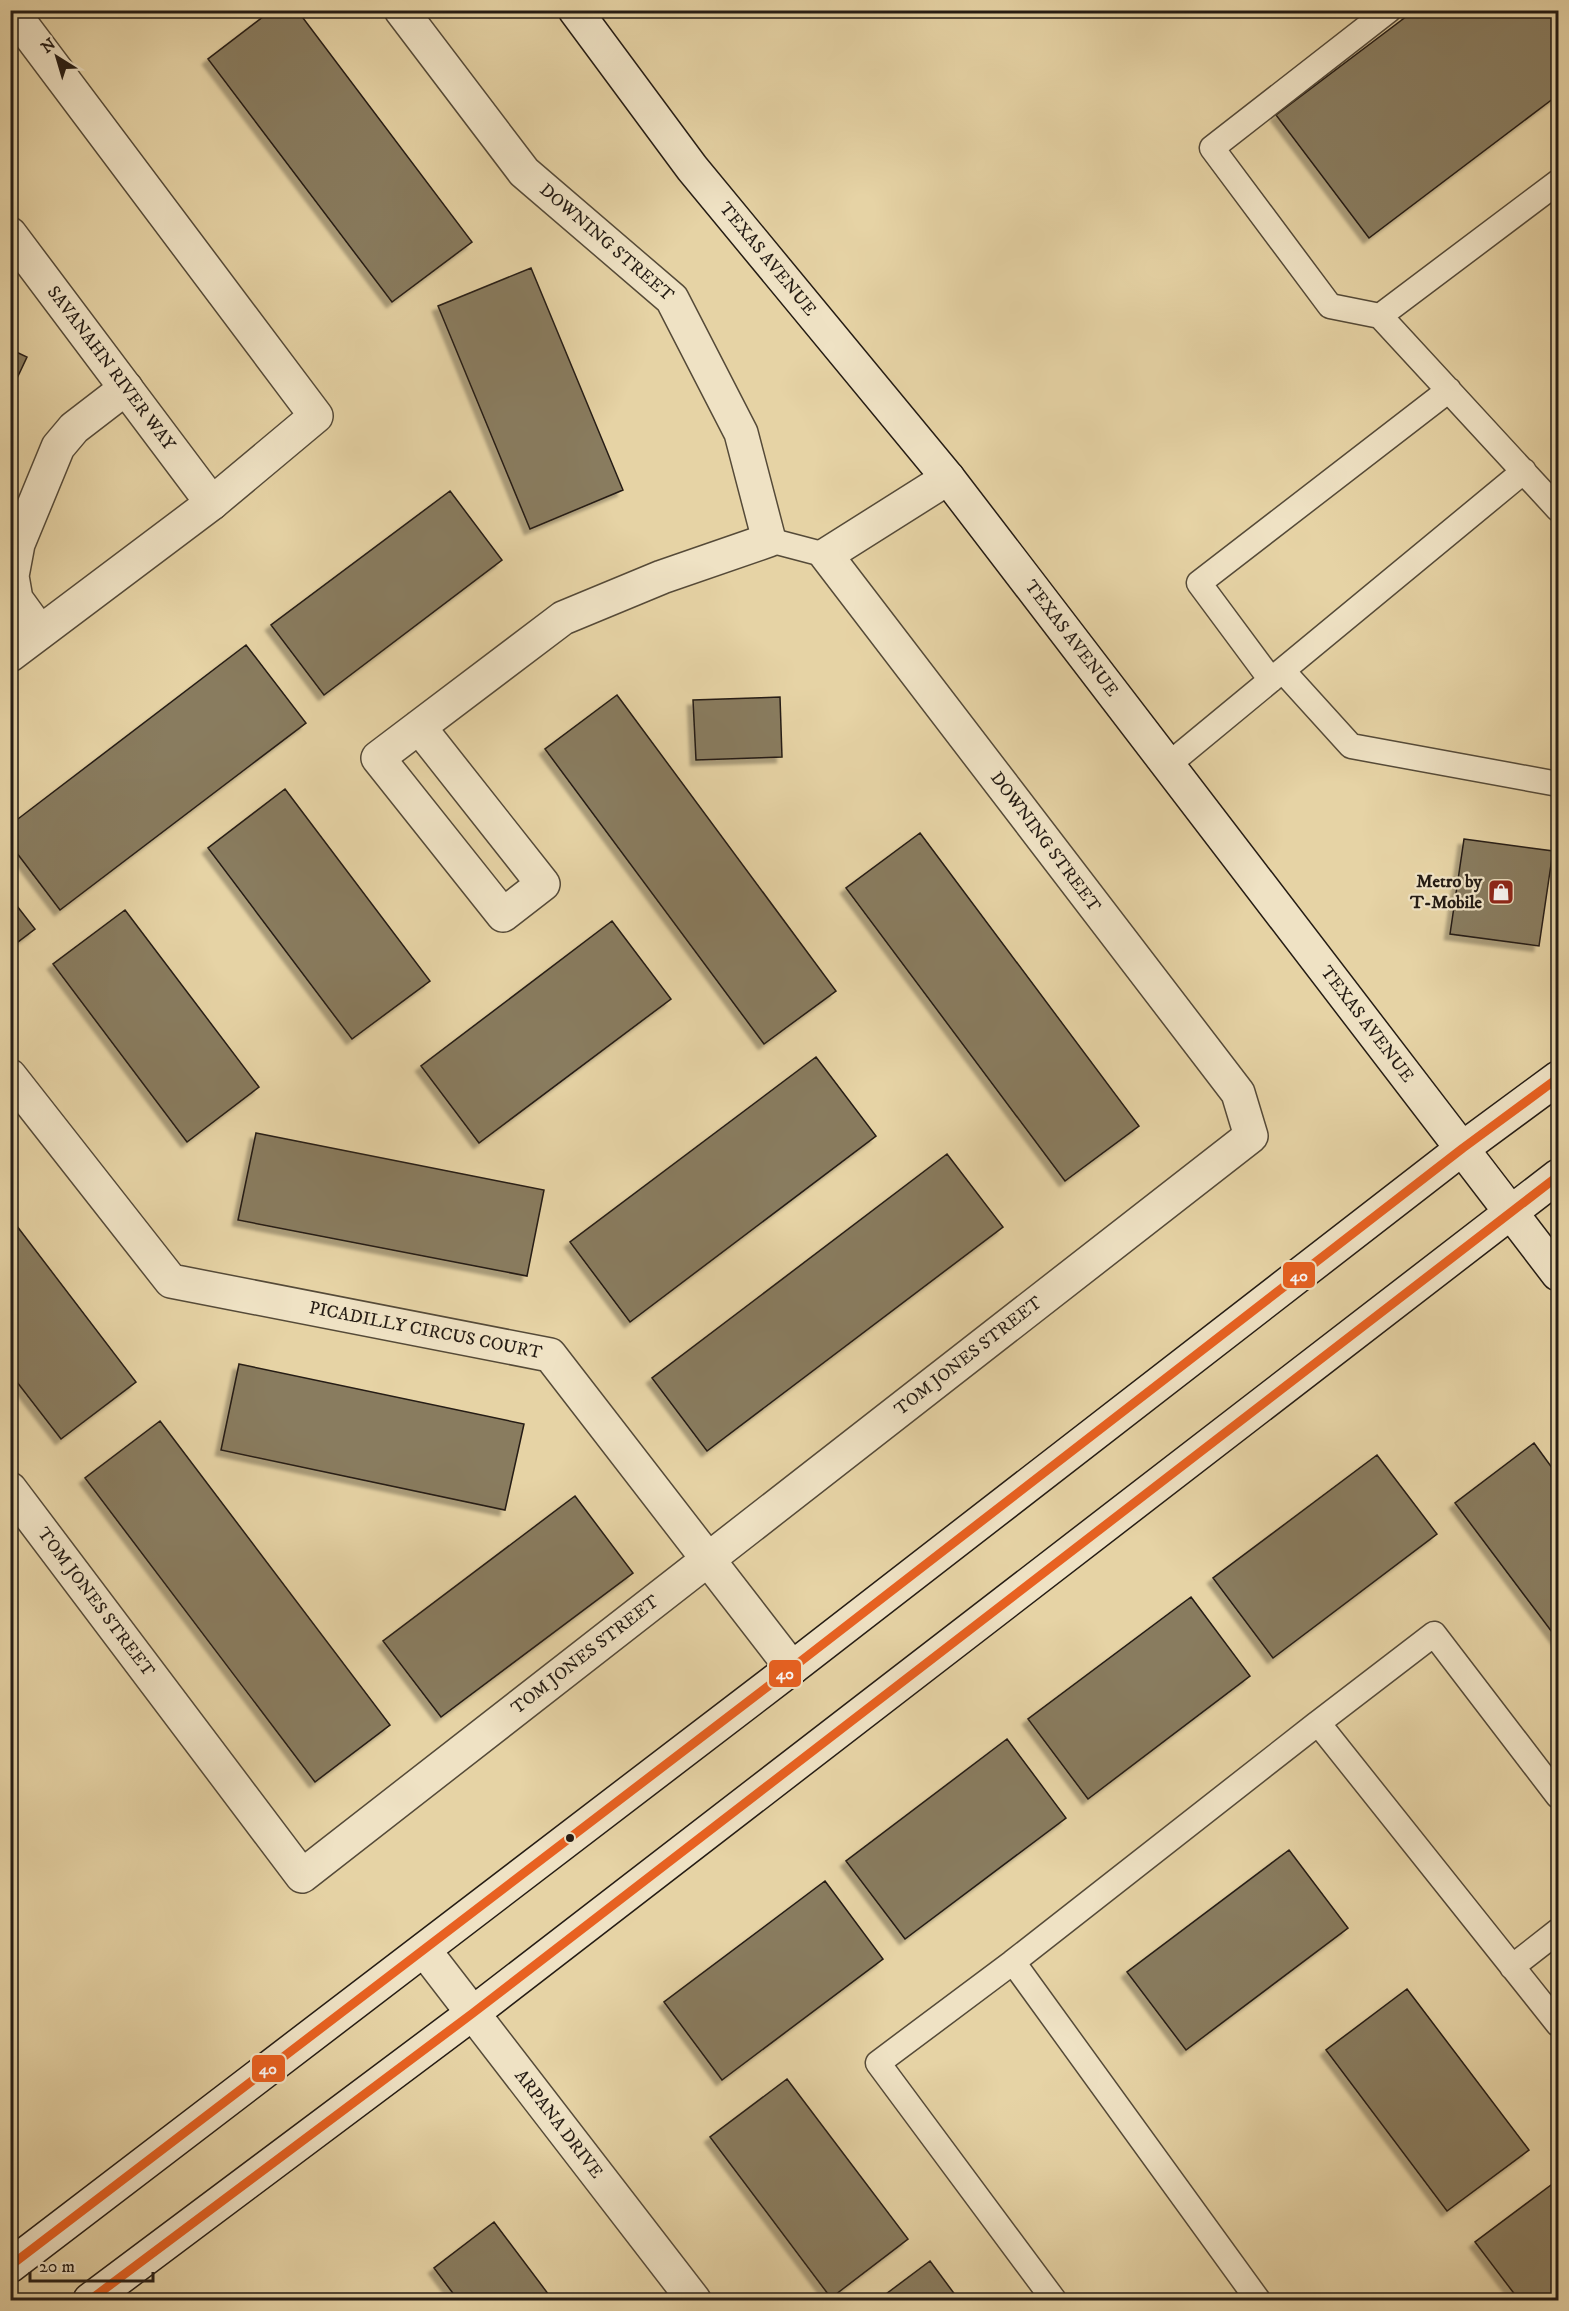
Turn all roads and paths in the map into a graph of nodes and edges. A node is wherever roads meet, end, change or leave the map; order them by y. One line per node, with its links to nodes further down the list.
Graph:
1 (11, 10): 12 (street)
2 (401, 10): 14 (street, DOWNING STREET)
3 (575, 10): 11 (street, TEXAS AVENUE)
4 (1389, 10): 7 (lane)
5 (1558, 182): 7 (lane)
6 (10, 234): 8 (street, SAVANAHN RIVER WAY)
7 (1380, 316): 9 (lane)
8 (126, 388): 12 (street, SAVANAHN RIVER WAY); 16 (street)
9 (1449, 390): 10 (lane); 18 (lane)
10 (1524, 471): 13 (lane); 18 (lane)
11 (948, 478): 15 (street); 20 (street, TEXAS AVENUE)
12 (212, 503): 16 (street)
13 (1558, 509)
14 (769, 540): 15 (lane); 19 (street)
15 (826, 555): 24 (street, DOWNING STREET)
16 (40, 632): 17 (street)
17 (10, 655)
18 (1277, 676): 20 (lane); 21 (lane)
19 (419, 727): 19 (street)
20 (1168, 765): 25 (street, TEXAS AVENUE)
21 (1558, 784)
22 (10, 1076): 30 (street, PICADILLY CIRCUS COURT)
23 (1558, 1078): 25 (street)
24 (1251, 1136): 30 (street, TOM JONES STREET)
25 (1463, 1148): 27 (street, TEXAS AVENUE); 31 (street)
26 (1558, 1176): 27 (street)
27 (1512, 1211): 28 (street, TEXAS AVENUE); 38 (street)
28 (1558, 1274)
29 (10, 1489): 30 (street, TOM JONES STREET)
30 (708, 1558): 31 (street, PICADILLY CIRCUS COURT)
31 (792, 1668): 35 (street)
32 (1318, 1723): 33 (lane); 36 (lane); 37 (lane)
33 (1558, 1796)
34 (1558, 1931): 37 (lane)
35 (424, 1950): 38 (street, ARPANA DRIVE); 40 (street)
36 (1013, 1962): 43 (lane); 44 (lane)
37 (1512, 1966): 39 (lane)
38 (473, 2013): 41 (street); 42 (street, ARPANA DRIVE)
39 (1558, 2024)
40 (10, 2266)
41 (90, 2301)
42 (694, 2301)
43 (1054, 2301)
44 (1258, 2301)

